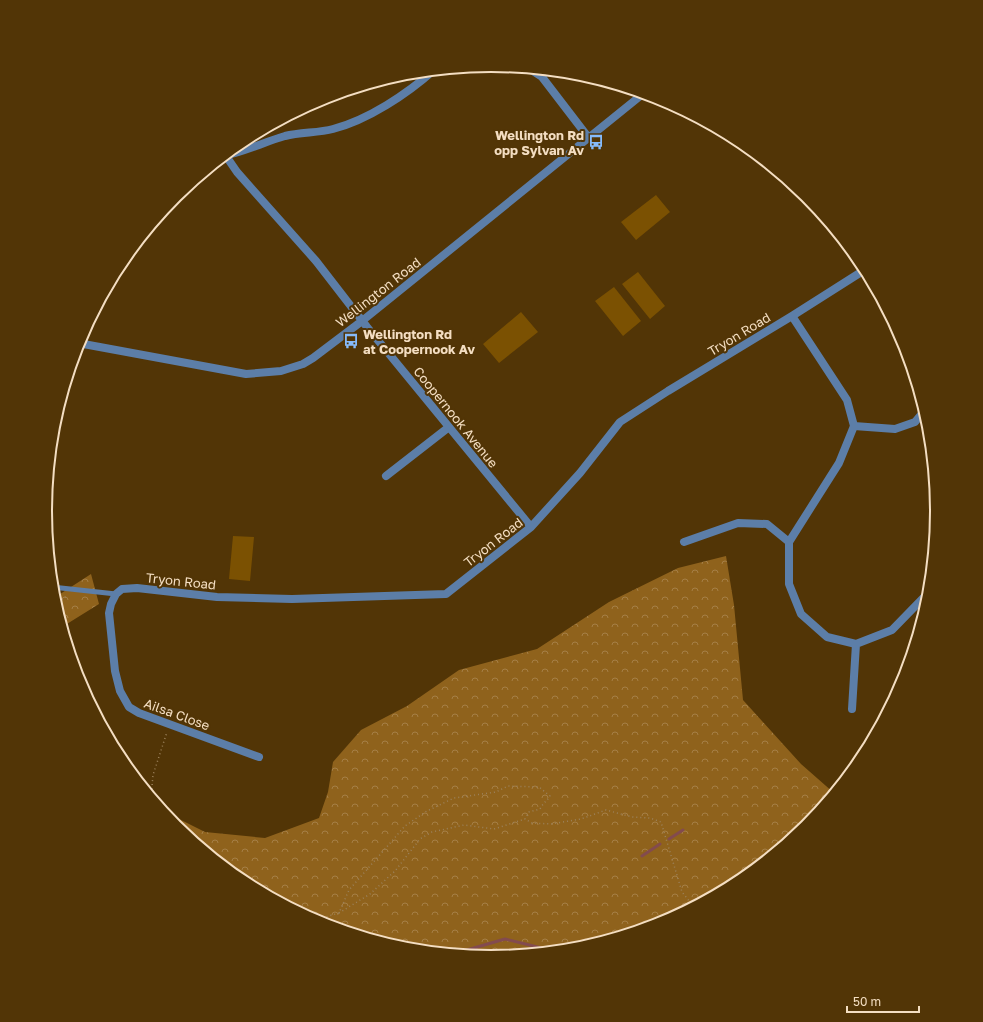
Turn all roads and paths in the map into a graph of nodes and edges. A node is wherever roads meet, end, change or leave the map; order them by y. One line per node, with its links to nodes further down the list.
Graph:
1 (537, 74): 4 (street)
2 (426, 76): 5 (street)
3 (639, 97): 4 (street, Wellington Road)
4 (588, 137): 9 (street, Wellington Road)
5 (240, 151)
6 (227, 160): 9 (street, Coopernook Avenue)
7 (860, 273): 8 (street, Tryon Road)
8 (792, 316): 12 (street); 15 (street, Tryon Road)
9 (362, 321): 10 (street, Wellington Road); 13 (street, Coopernook Avenue)
10 (85, 344)
11 (921, 415): 12 (street)
12 (854, 426): 17 (street)
13 (449, 427): 14 (street); 15 (street, Coopernook Avenue)
14 (386, 476)
15 (531, 527): 19 (street, Tryon Road)
16 (684, 542): 17 (street)
17 (789, 542): 21 (street)
18 (59, 588): 19 (lane, Tryon Road)
19 (116, 594): 23 (street, Ailsa Close)
20 (923, 599): 21 (street)
21 (856, 644): 22 (street)
22 (852, 709)
23 (169, 725): 24 (street, Ailsa Close); 25 (path)
24 (259, 757)
25 (152, 790)
26 (525, 819): 27 (path); 28 (path); 28 (path)
27 (691, 902)
28 (339, 912): 29 (path)
29 (323, 917)

